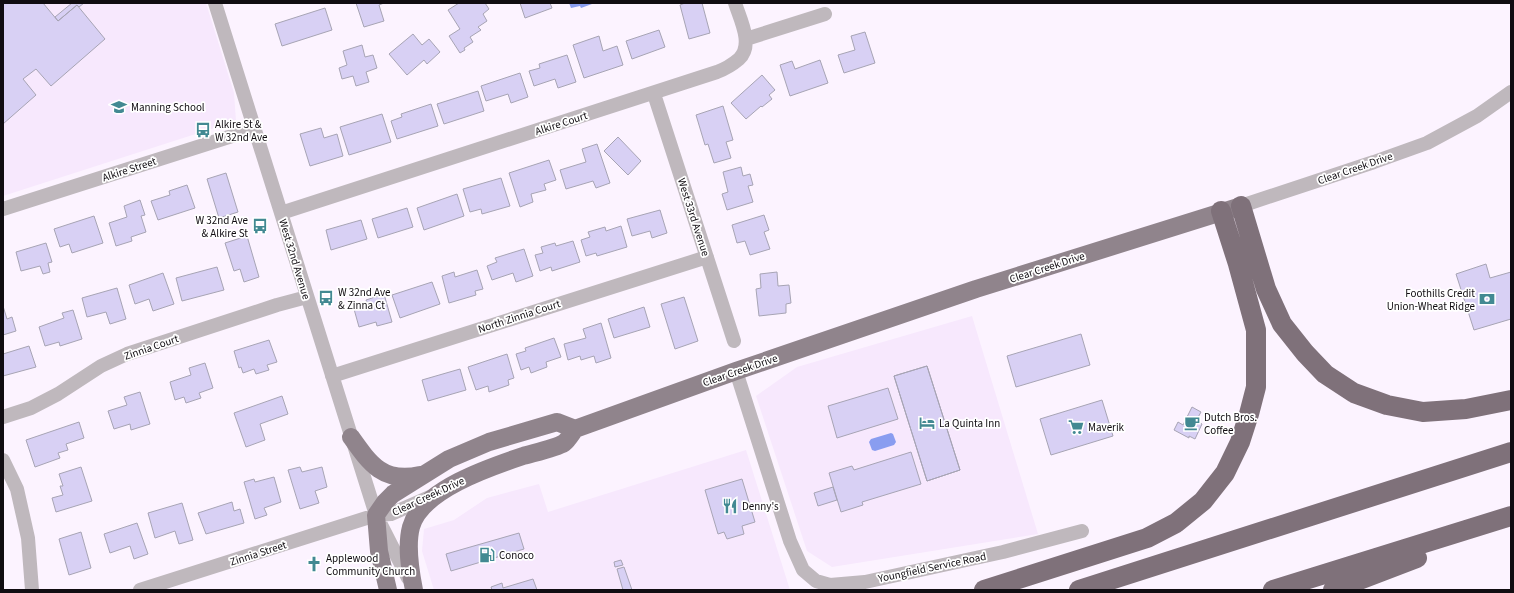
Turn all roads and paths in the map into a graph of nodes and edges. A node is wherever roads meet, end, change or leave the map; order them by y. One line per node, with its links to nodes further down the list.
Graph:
1 (215, 3): 7 (street, West 32nd Avenue)
2 (735, 3): 4 (street)
3 (825, 14): 4 (street)
4 (746, 39): 6 (street, Alkire Court)
5 (1511, 92): 8 (street, Clear Creek Drive)
6 (654, 94): 11 (street, Alkire Court); 12 (street, West 33rd Avenue)
7 (254, 129): 9 (street, Alkire Street); 11 (street, West 32nd Avenue)
8 (1241, 206): 10 (main road, Clear Creek Drive); 17 (highway)
9 (3, 209)
10 (1221, 212): 15 (main road, Clear Creek Drive); 33 (highway)
11 (281, 213): 13 (street, West 32nd Avenue)
12 (707, 257): 14 (street, West 33rd Avenue); 16 (street, North Zinnia Court)
13 (307, 297): 16 (street, West 32nd Avenue); 18 (street, Zinnia Court)
14 (734, 341)
15 (736, 371): 19 (main road, Clear Creek Drive); 28 (street, Youngfield Service Road)
16 (332, 376): 20 (street, West 32nd Avenue)
17 (1511, 400)
18 (3, 417)
19 (575, 429): 23 (main road, Clear Creek Drive); 24 (main road, Clear Creek Drive)
20 (351, 438): 23 (main road); 25 (street, West 32nd Avenue)
21 (1511, 452): 34 (highway)
22 (3, 460): 29 (street)
23 (424, 474): 25 (main road, Clear Creek Drive)
24 (441, 491): 25 (street, Clear Creek Drive); 32 (main road)
25 (376, 515): 30 (street, Zinnia Street); 31 (main road, West 32nd Avenue); 32 (street, West 32nd Avenue)
26 (1511, 516): 35 (highway)
27 (1511, 521): 36 (highway)
28 (1082, 531)
29 (32, 590)
30 (140, 590)
31 (388, 590)
32 (414, 590)
33 (984, 590)
34 (1079, 590)
35 (1273, 590)
36 (1333, 590)

